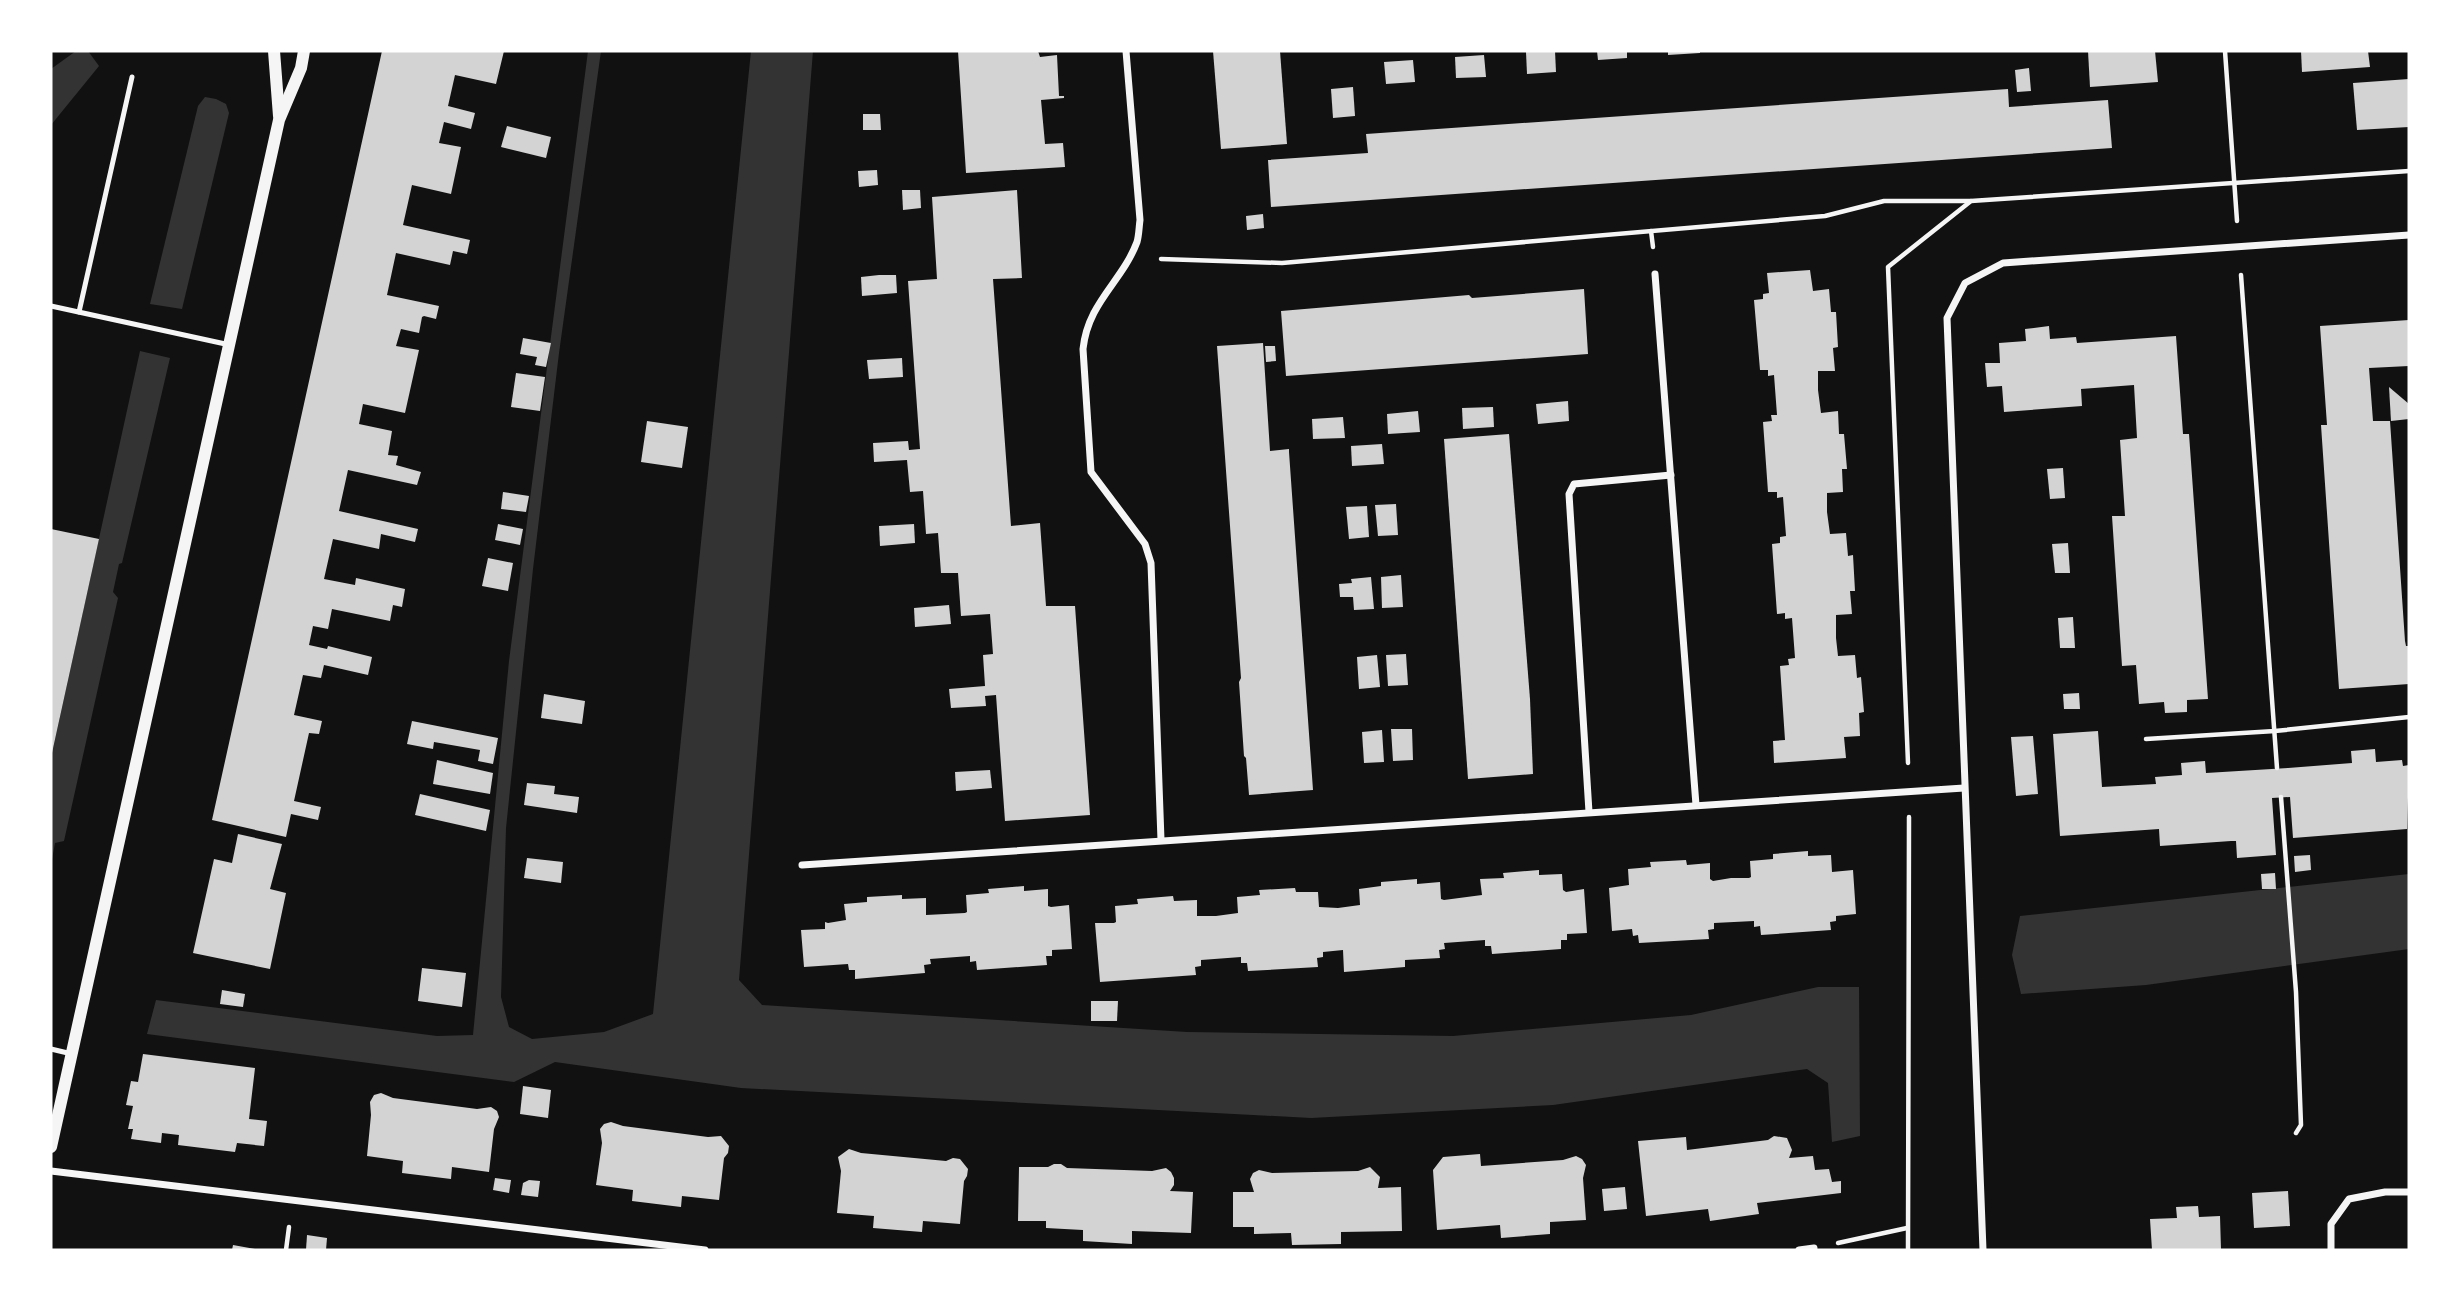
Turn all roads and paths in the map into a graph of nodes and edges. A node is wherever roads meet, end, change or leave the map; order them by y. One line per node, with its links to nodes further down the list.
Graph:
1 (274, 51): 6 (street)
2 (304, 51): 6 (street)
3 (1126, 51): 12 (street)
4 (2225, 51): 8 (path)
5 (132, 77): 15 (lane)
6 (279, 120): 16 (street)
7 (2409, 171): 8 (path)
8 (2234, 183): 9 (path); 11 (path)
9 (1971, 201): 12 (path); 23 (path)
10 (2409, 235): 11 (street)
11 (2239, 245): 19 (path); 22 (street)
12 (1128, 258): 27 (street)
13 (1655, 274): 17 (street)
14 (51, 306): 15 (lane)
15 (79, 312): 16 (lane)
16 (230, 345): 30 (street)
17 (1671, 475): 25 (street); 26 (street)
18 (2409, 717): 19 (path)
19 (2275, 731): 20 (path); 21 (path)
20 (2146, 740)
21 (2277, 768)
22 (1964, 788): 23 (street); 40 (street)
23 (1909, 791): 25 (street); 35 (path)
24 (2281, 797): 31 (path)
25 (1696, 805): 26 (street)
26 (1589, 812): 27 (street)
27 (1161, 840): 28 (street)
28 (802, 865)
29 (51, 1049): 30 (lane)
30 (72, 1054): 32 (street)
31 (2296, 1133)
32 (51, 1146)
33 (51, 1171): 37 (street)
34 (2409, 1192): 41 (street)
35 (1907, 1228): 36 (path); 39 (path)
36 (1814, 1248): 38 (street)
37 (705, 1250)
38 (1799, 1250)
39 (1908, 1250)
40 (1983, 1250)
41 (2331, 1250)

